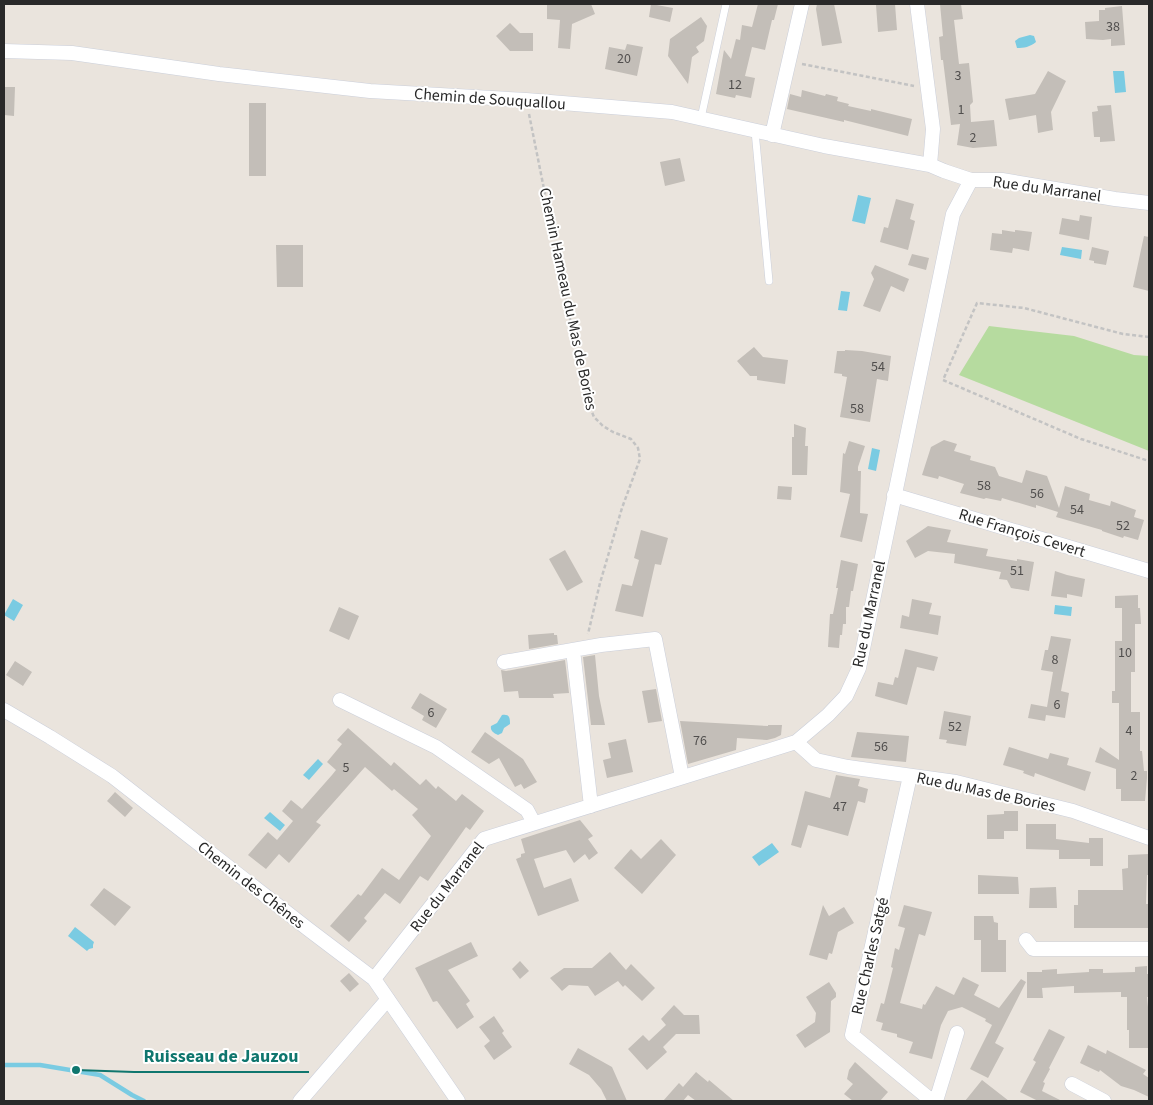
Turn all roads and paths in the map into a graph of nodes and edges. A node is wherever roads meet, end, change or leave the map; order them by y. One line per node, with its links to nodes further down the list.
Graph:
1 (726, 4): 8 (lane)
2 (802, 4): 5 (street)
3 (917, 4): 6 (street)
4 (4, 51): 7 (street, Chemin de Souquallou)
5 (789, 61): 6 (path); 10 (street)
6 (928, 89): 11 (street)
7 (526, 100): 8 (street, Chemin de Souquallou); 19 (path, Chemin Hameau du Mas de Bories)
8 (701, 118): 9 (street, Chemin de Souquallou)
9 (755, 131): 10 (street, Chemin de Souquallou); 14 (lane)
10 (772, 134): 11 (street, Chemin de Souquallou)
11 (930, 165): 12 (street, Chemin de Souquallou)
12 (971, 180): 13 (street, Rue du Marranel); 17 (street, Rue du Marranel)
13 (1149, 203)
14 (769, 281)
15 (1149, 337): 16 (path)
16 (1149, 461)
17 (894, 495): 18 (street, Rue François Cevert); 23 (street, Rue du Marranel)
18 (1149, 572)
19 (579, 649): 20 (street); 25 (street); 26 (street)
20 (504, 662)
21 (340, 700): 27 (street)
22 (4, 710): 31 (street, Chemin des Chênes)
23 (796, 742): 24 (street, Rue du Mas de Bories); 25 (street, Rue du Marranel)
24 (910, 776): 28 (street, Rue du Mas de Bories); 37 (street, Rue Charles Satgé)
25 (682, 777): 26 (street, Rue du Marranel)
26 (591, 806): 27 (street, Rue du Marranel)
27 (534, 823): 31 (street, Rue du Marranel)
28 (1149, 838)
29 (1026, 940): 30 (street)
30 (1149, 949)
31 (374, 979): 32 (street, Chemin des Chênes)
32 (388, 999): 35 (street); 36 (street, Chemin des Chênes)
33 (957, 1033): 37 (street, Rue Charles Satgé)
34 (1072, 1084): 38 (street)
35 (300, 1101)
36 (458, 1101)
37 (934, 1101)
38 (1104, 1101)

